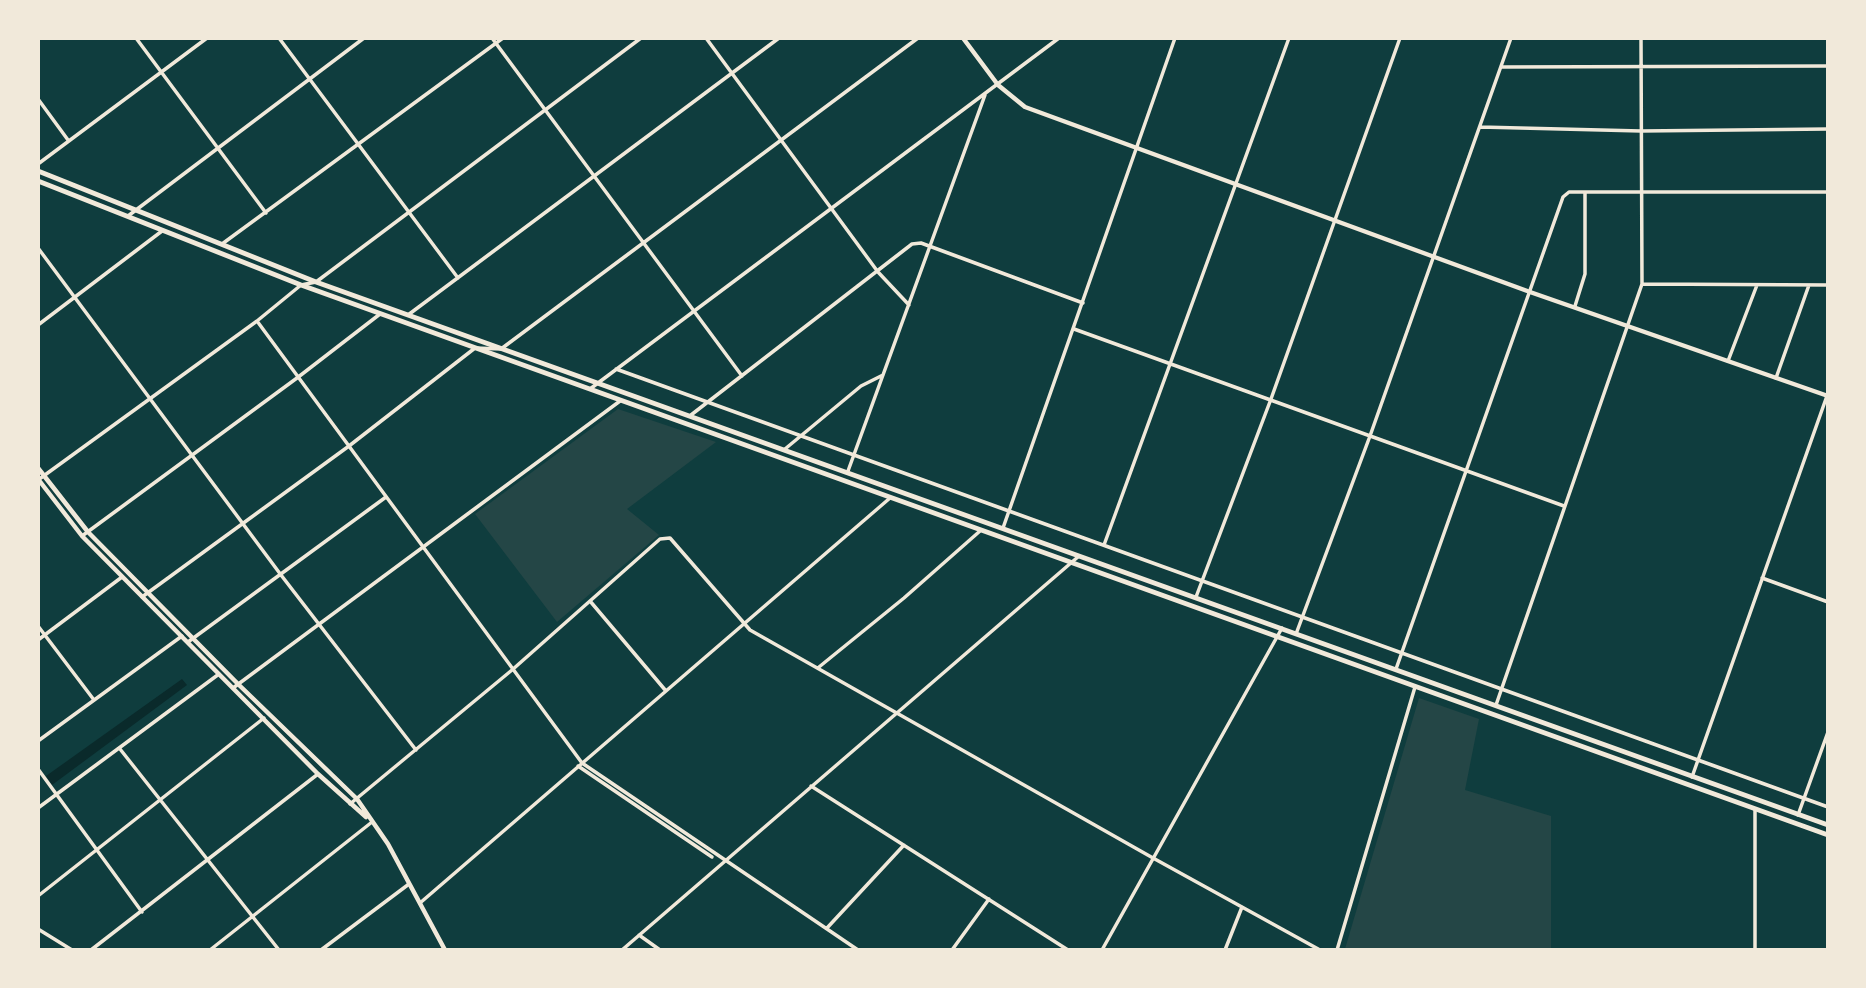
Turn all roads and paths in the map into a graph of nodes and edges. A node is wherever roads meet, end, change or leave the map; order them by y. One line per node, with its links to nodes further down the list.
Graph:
1 (136, 38): 22 (street)
2 (207, 38): 22 (street)
3 (279, 38): 24 (street)
4 (364, 38): 24 (street)
5 (492, 38): 18 (street)
6 (503, 38): 18 (street)
7 (641, 38): 28 (street)
8 (706, 38): 23 (street)
9 (779, 38): 23 (street)
10 (918, 38): 33 (street)
11 (963, 38): 25 (main road)
12 (1059, 38): 25 (street)
13 (1175, 38): 36 (street)
14 (1289, 38): 41 (street)
15 (1401, 38): 50 (street)
16 (1511, 38): 19 (street)
17 (1641, 38): 20 (street)
18 (496, 44): 28 (street); 34 (street)
19 (1502, 66): 20 (street); 29 (street)
20 (1641, 66): 21 (street); 31 (street)
21 (1828, 66)
22 (161, 73): 32 (street); 35 (street)
23 (732, 74): 33 (street); 39 (street)
24 (309, 79): 34 (street); 35 (street)
25 (998, 85): 26 (street); 36 (main road)
26 (986, 93): 45 (street); 54 (street)
27 (38, 99): 32 (street)
28 (546, 111): 39 (street); 47 (street)
29 (1480, 127): 31 (street); 56 (street)
30 (1828, 129): 31 (street)
31 (1642, 131): 43 (street)
32 (69, 141): 37 (street)
33 (782, 141): 45 (street); 53 (street)
34 (360, 145): 47 (street); 48 (street)
35 (219, 148): 46 (street); 48 (street)
36 (1135, 148): 41 (main road); 67 (street)
37 (38, 164)
38 (38, 171): 46 (main road)
39 (594, 177): 53 (street); 58 (street)
40 (38, 181): 49 (main road)
41 (1238, 184): 50 (main road); 80 (street)
42 (1585, 192): 43 (street); 65 (street); 69 (street)
43 (1643, 192): 44 (street); 60 (street)
44 (1828, 192)
45 (831, 208): 57 (street); 70 (street)
46 (136, 210): 49 (street); 52 (main road)
47 (409, 211): 58 (street); 59 (street)
48 (266, 213): 52 (street)
49 (128, 216): 51 (main road)
50 (1336, 219): 56 (main road); 90 (street)
51 (164, 230): 61 (main road); 66 (street)
52 (222, 244): 59 (main road)
53 (644, 244): 70 (street); 78 (street)
54 (930, 246): 57 (street); 67 (street); 68 (street)
55 (38, 248): 66 (street)
56 (1434, 256): 65 (main road); 95 (street)
57 (878, 272): 68 (street); 83 (street)
58 (458, 278): 72 (street)
59 (316, 282): 61 (street); 72 (main road)
60 (1642, 284): 62 (street); 75 (street)
61 (301, 285): 71 (main road); 73 (street)
62 (1756, 285): 63 (street); 79 (street)
63 (1809, 285): 64 (street); 85 (street)
64 (1828, 285)
65 (1530, 292): 69 (main road); 102 (street)
66 (75, 298): 74 (street); 89 (street)
67 (1083, 303): 76 (street)
68 (909, 306): 82 (street)
69 (1575, 306): 75 (main road)
70 (693, 310): 81 (street); 83 (street)
71 (380, 314): 77 (main road); 84 (street)
72 (408, 315): 78 (main road)
73 (257, 321): 84 (street); 89 (street)
74 (38, 325)
75 (1629, 326): 79 (main road); 107 (street)
76 (1074, 329): 80 (street); 108 (street)
77 (475, 348): 78 (street); 87 (main road); 96 (street)
78 (501, 349): 86 (main road)
79 (1728, 361): 85 (main road)
80 (1170, 363): 90 (street); 114 (street)
81 (616, 369): 86 (street); 92 (street)
82 (883, 375): 94 (street); 99 (street)
83 (742, 376): 92 (street)
84 (298, 378): 96 (street); 98 (street)
85 (1776, 378): 88 (main road)
86 (597, 383): 87 (street); 93 (main road)
87 (589, 390): 91 (main road)
88 (1827, 395): 120 (street)
89 (151, 398): 98 (street); 103 (street)
90 (1271, 399): 95 (street); 121 (street)
91 (620, 401): 106 (main road); 115 (street)
92 (708, 402): 93 (street); 94 (street)
93 (691, 415): 97 (main road)
94 (801, 436): 97 (street); 99 (street)
95 (1370, 436): 102 (street); 127 (street)
96 (349, 446): 105 (street); 109 (street)
97 (785, 449): 101 (main road)
98 (193, 455): 109 (street); 112 (street)
99 (854, 455): 101 (street); 108 (street)
100 (38, 468): 103 (main road)
101 (848, 471): 110 (main road)
102 (1466, 471): 107 (street); 139 (street)
103 (44, 476): 104 (street); 112 (main road)
104 (39, 480): 113 (main road)
105 (386, 497): 115 (street); 118 (street)
106 (891, 497): 111 (main road); 130 (street)
107 (1564, 506): 147 (street)
108 (1009, 511): 110 (street); 114 (street)
109 (242, 523): 118 (street); 122 (street)
110 (1003, 528): 116 (main road)
111 (981, 530): 117 (main road); 140 (street)
112 (88, 532): 113 (street); 122 (main road)
113 (82, 536): 119 (main road)
114 (1104, 545): 121 (street)
115 (423, 548): 128 (street); 142 (street)
116 (1079, 555): 117 (street); 124 (main road)
117 (1072, 563): 135 (main road); 151 (street)
118 (281, 575): 128 (street); 136 (street)
119 (122, 577): 123 (main road); 133 (street)
120 (1762, 578): 126 (street); 157 (street)
121 (1202, 581): 124 (street); 127 (street)
122 (148, 593): 123 (street); 136 (main road)
123 (142, 597): 134 (main road)
124 (1196, 597): 131 (main road)
125 (590, 601): 130 (street); 142 (street); 148 (street)
126 (1828, 602)
127 (1302, 617): 132 (street); 139 (street)
128 (318, 624): 144 (street); 156 (street)
129 (38, 626): 133 (street)
130 (744, 626): 140 (street); 148 (street)
131 (1282, 628): 132 (main road); 135 (street)
132 (1296, 634): 141 (main road)
133 (45, 635): 137 (street); 149 (street)
134 (182, 636): 138 (main road); 149 (street)
135 (1277, 637): 145 (main road); 178 (street)
136 (193, 638): 138 (street); 144 (main road)
137 (38, 640)
138 (188, 642): 143 (main road)
139 (1402, 653): 141 (street); 147 (street)
140 (819, 667): 151 (street)
141 (1396, 669): 150 (main road)
142 (512, 670): 156 (street); 158 (street)
143 (219, 674): 146 (main road); 155 (street)
144 (238, 684): 146 (street); 165 (main road)
145 (1415, 687): 170 (main road); 205 (street)
146 (233, 688): 152 (main road)
147 (1502, 689): 150 (street); 157 (street)
148 (666, 691): 158 (street)
149 (94, 700): 154 (street)
150 (1496, 705): 161 (main road)
151 (899, 713): 162 (street); 178 (street)
152 (264, 718): 160 (main road); 166 (street)
153 (1828, 732): 164 (street)
154 (38, 741)
155 (120, 749): 163 (street); 166 (street)
156 (416, 750): 165 (street)
157 (1698, 760): 161 (street); 164 (street)
158 (580, 765): 177 (street); 179 (street); 184 (street)
159 (38, 769): 163 (street)
160 (318, 774): 167 (main road); 180 (street)
161 (1692, 777): 171 (main road)
162 (811, 786): 175 (street); 179 (street)
163 (56, 794): 169 (street); 176 (street)
164 (1804, 798): 168 (street); 171 (street)
165 (357, 799): 167 (street); 172 (main road)
166 (161, 800): 176 (street); 180 (street)
167 (351, 804): 172 (main road)
168 (1828, 807)
169 (38, 808)
170 (1755, 809): 174 (main road); 206 (street)
171 (1798, 815): 173 (main road)
172 (372, 822): 181 (main road); 187 (street)
173 (1828, 825)
174 (1828, 835)
175 (904, 845): 183 (street); 188 (street)
176 (95, 850): 182 (street); 186 (street)
177 (712, 857)
178 (1153, 858): 185 (street); 202 (street)
179 (724, 859): 188 (street); 190 (street)
180 (209, 860): 186 (street); 187 (street)
181 (411, 883): 184 (main road); 195 (street)
182 (38, 895)
183 (989, 899): 200 (street); 201 (street)
184 (420, 903): 196 (main road)
185 (1242, 907): 203 (street); 204 (street)
186 (142, 912): 192 (street)
187 (252, 916): 193 (street); 194 (street)
188 (827, 928): 199 (street)
189 (38, 929): 191 (street)
190 (639, 935): 197 (street); 198 (street)
191 (72, 950)
192 (91, 950)
193 (210, 950)
194 (279, 950)
195 (321, 950)
196 (445, 950)
197 (622, 950)
198 (660, 950)
199 (858, 950)
200 (952, 950)
201 (1068, 950)
202 (1102, 950)
203 (1225, 950)
204 (1320, 950)
205 (1337, 950)
206 (1755, 950)

